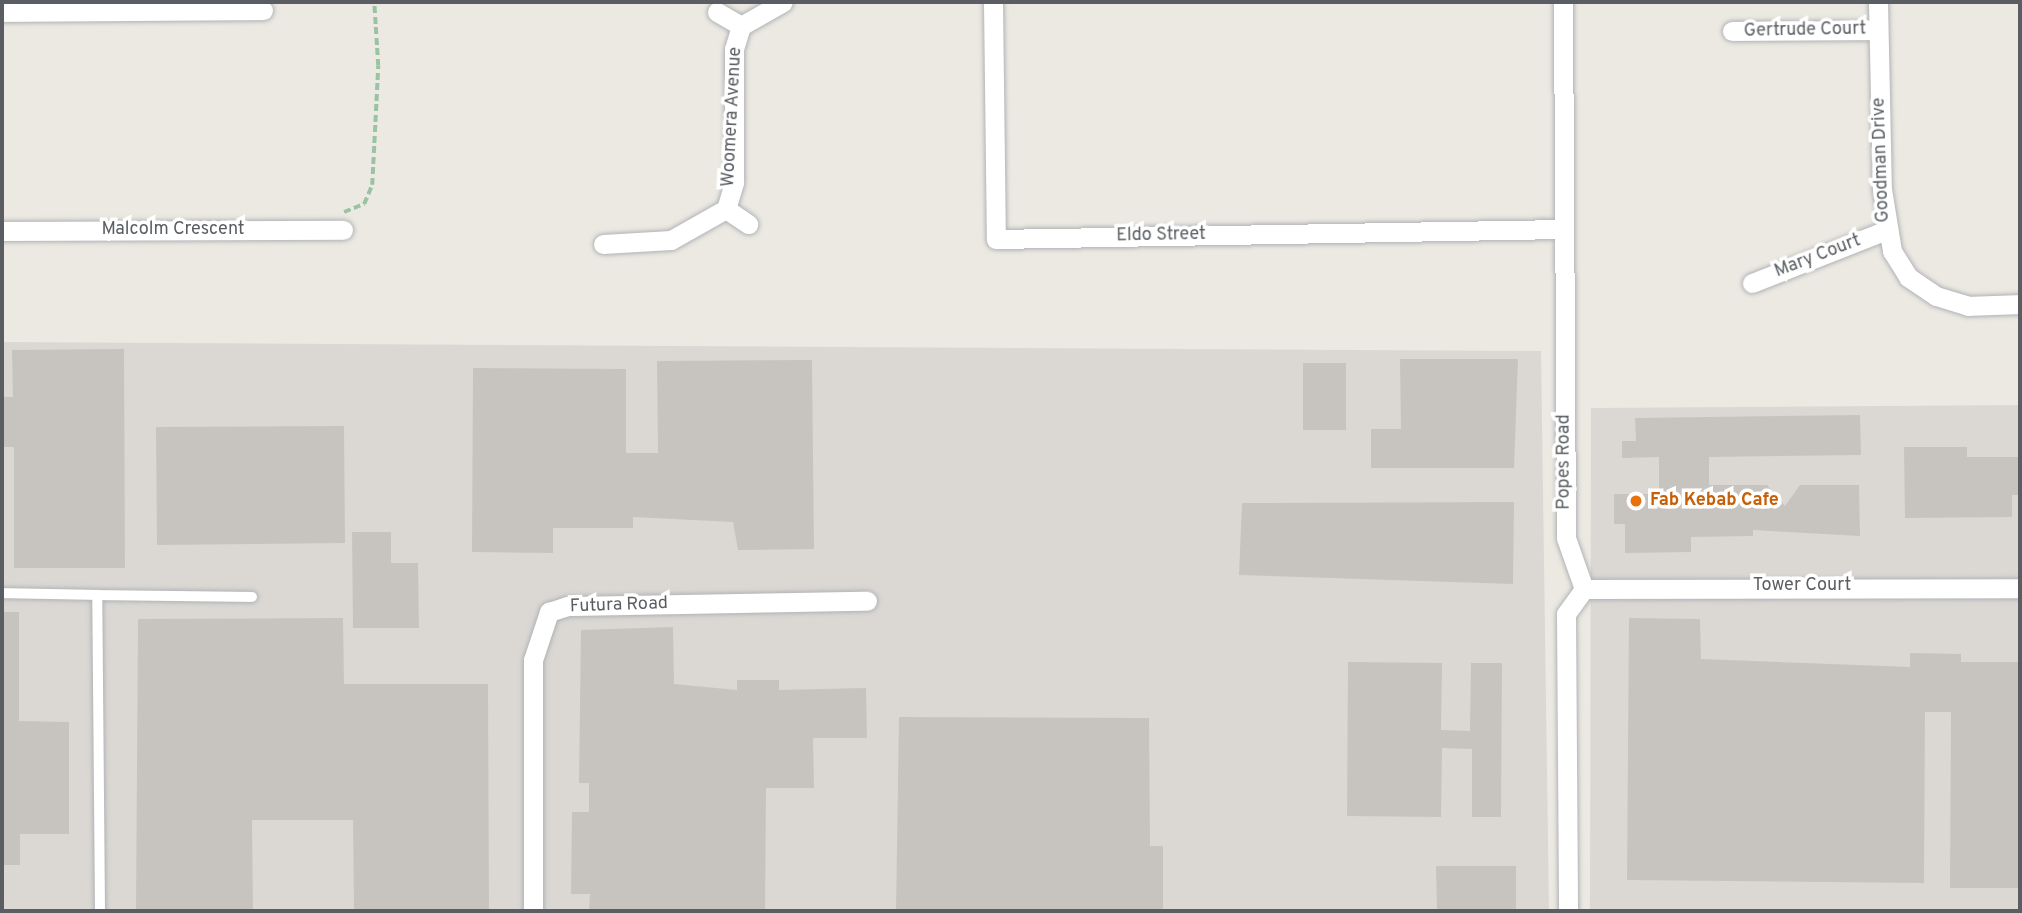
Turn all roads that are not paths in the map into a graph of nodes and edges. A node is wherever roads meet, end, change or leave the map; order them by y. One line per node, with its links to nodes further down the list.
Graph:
1 (783, 2): 9 (street, Woomera Avenue)
2 (993, 2): 14 (street, Eldo Street)
3 (1563, 2): 14 (street, Popes Road)
4 (1878, 2): 10 (street, Goodman Drive)
5 (46, 6): 6 (street); 7 (street)
6 (262, 10)
7 (2, 12)
8 (717, 12): 9 (street, Woomera Avenue)
9 (741, 26): 12 (street, Woomera Avenue)
10 (1878, 30): 11 (street, Gertrude Court); 17 (street, Goodman Drive)
11 (1732, 32)
12 (726, 209): 13 (street, Woomera Avenue); 18 (street, Woomera Avenue)
13 (748, 224)
14 (1563, 229): 22 (street, Popes Road)
15 (340, 230): 16 (street, Malcolm Crescent)
16 (2, 231)
17 (1884, 231): 19 (street, Mary Court); 20 (street, Goodman Drive)
18 (603, 244)
19 (1752, 283)
20 (2020, 304)
21 (2020, 588): 22 (street, Tower Court)
22 (1584, 589): 29 (street)
23 (2, 593): 24 (lane)
24 (97, 595): 25 (lane); 27 (lane)
25 (252, 597)
26 (867, 601): 28 (street, Futura Road)
27 (100, 911)
28 (533, 911)
29 (1568, 911)

